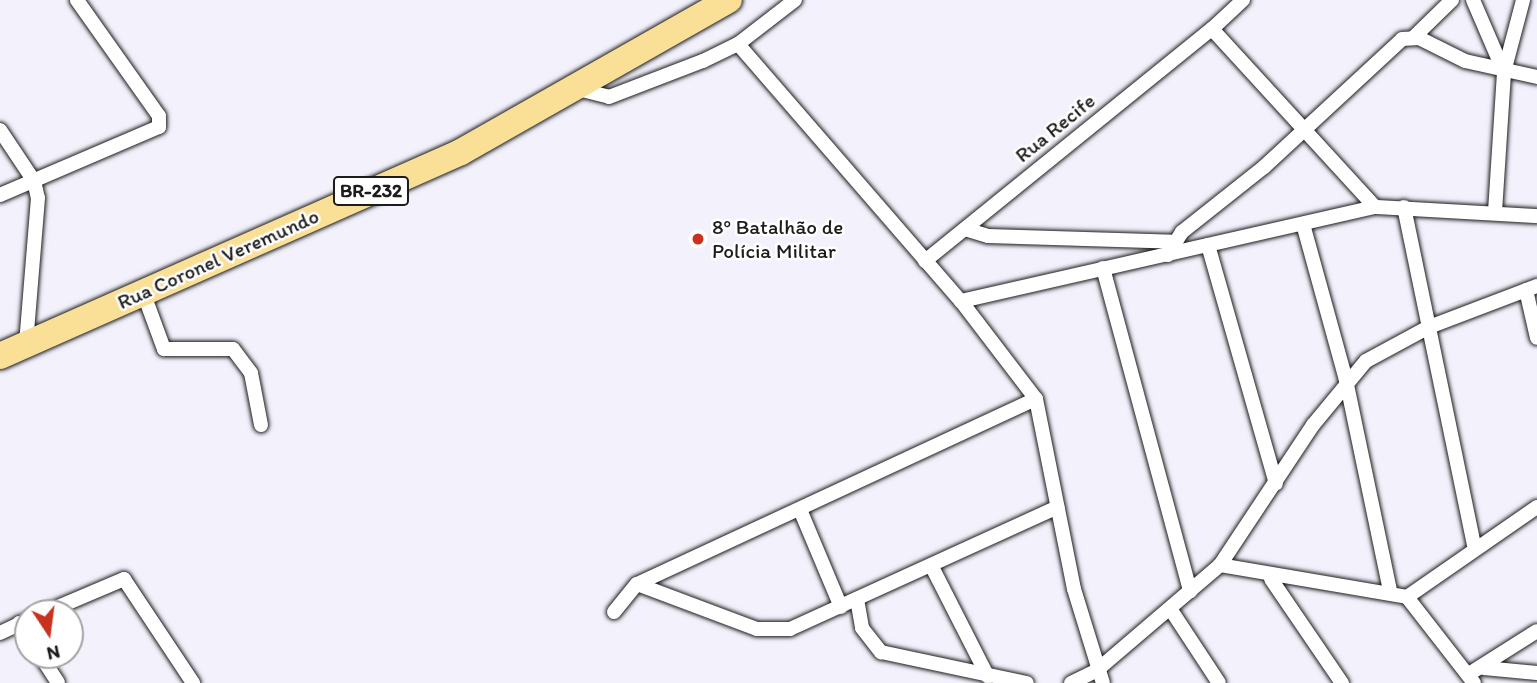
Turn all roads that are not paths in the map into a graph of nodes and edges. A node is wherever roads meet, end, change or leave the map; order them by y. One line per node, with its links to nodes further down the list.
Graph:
1 (77, 0): 16 (street)
2 (795, 0): 10 (street)
3 (1243, 0): 8 (street, Rua Recife)
4 (1452, 0): 9 (street)
5 (1474, 0): 11 (street)
6 (1523, 0): 11 (street)
7 (712, 5): 13 (highway, Rua Coronel Veremundo / BR-232)
8 (1212, 29): 14 (street); 23 (street, Rua Recife)
9 (1414, 37): 11 (street); 14 (street)
10 (732, 48): 13 (street); 26 (street)
11 (1504, 72): 12 (street); 20 (street)
12 (1537, 77)
13 (578, 89): 29 (highway, Rua Coronel Veremundo / BR-232)
14 (1303, 129): 18 (street); 25 (street)
15 (0, 130): 16 (street)
16 (34, 181): 17 (street); 33 (street)
17 (0, 195)
18 (1375, 207): 19 (street); 22 (street)
19 (1404, 207): 20 (street); 31 (street)
20 (1495, 212): 21 (street)
21 (1537, 216)
22 (1303, 224): 24 (street); 35 (street)
23 (965, 229): 25 (street); 26 (street, Rua Recife)
24 (1208, 245): 25 (street); 38 (street)
25 (1171, 248): 27 (street)
26 (925, 261): 30 (street)
27 (1103, 268): 30 (street); 47 (street)
28 (1531, 288): 31 (street); 32 (street)
29 (143, 292): 33 (highway, Rua Coronel Veremundo / BR-232); 37 (street)
30 (961, 301): 36 (street)
31 (1429, 327): 35 (street); 42 (street)
32 (1537, 338)
33 (26, 344): 34 (highway, Rua Coronel Veremundo / BR-232)
34 (0, 356)
35 (1346, 380): 38 (street); 48 (street)
36 (1036, 399): 39 (street); 41 (street)
37 (261, 425)
38 (1276, 484): 43 (street)
39 (1058, 507): 44 (street); 59 (street)
40 (1537, 507): 42 (street)
41 (801, 512): 46 (street); 52 (street)
42 (1475, 549): 49 (street)
43 (1220, 565): 45 (street); 47 (street)
44 (932, 567): 51 (street); 58 (street)
45 (1271, 579): 48 (street); 61 (street)
46 (637, 584): 52 (street); 54 (street)
47 (1190, 591): 53 (street)
48 (1390, 592): 49 (street)
49 (1407, 597): 60 (street)
50 (77, 599): 62 (street)
51 (857, 599): 52 (street); 58 (street)
52 (841, 607)
53 (1171, 610): 59 (street); 65 (street)
54 (614, 612)
55 (1537, 631): 56 (street)
56 (1484, 668): 57 (street); 60 (street)
57 (1537, 673)
58 (988, 677): 63 (street)
59 (1099, 677): 64 (street)
60 (1472, 679)
61 (1337, 681)
62 (193, 683)
63 (1027, 683)
64 (1071, 683)
65 (1219, 683)

